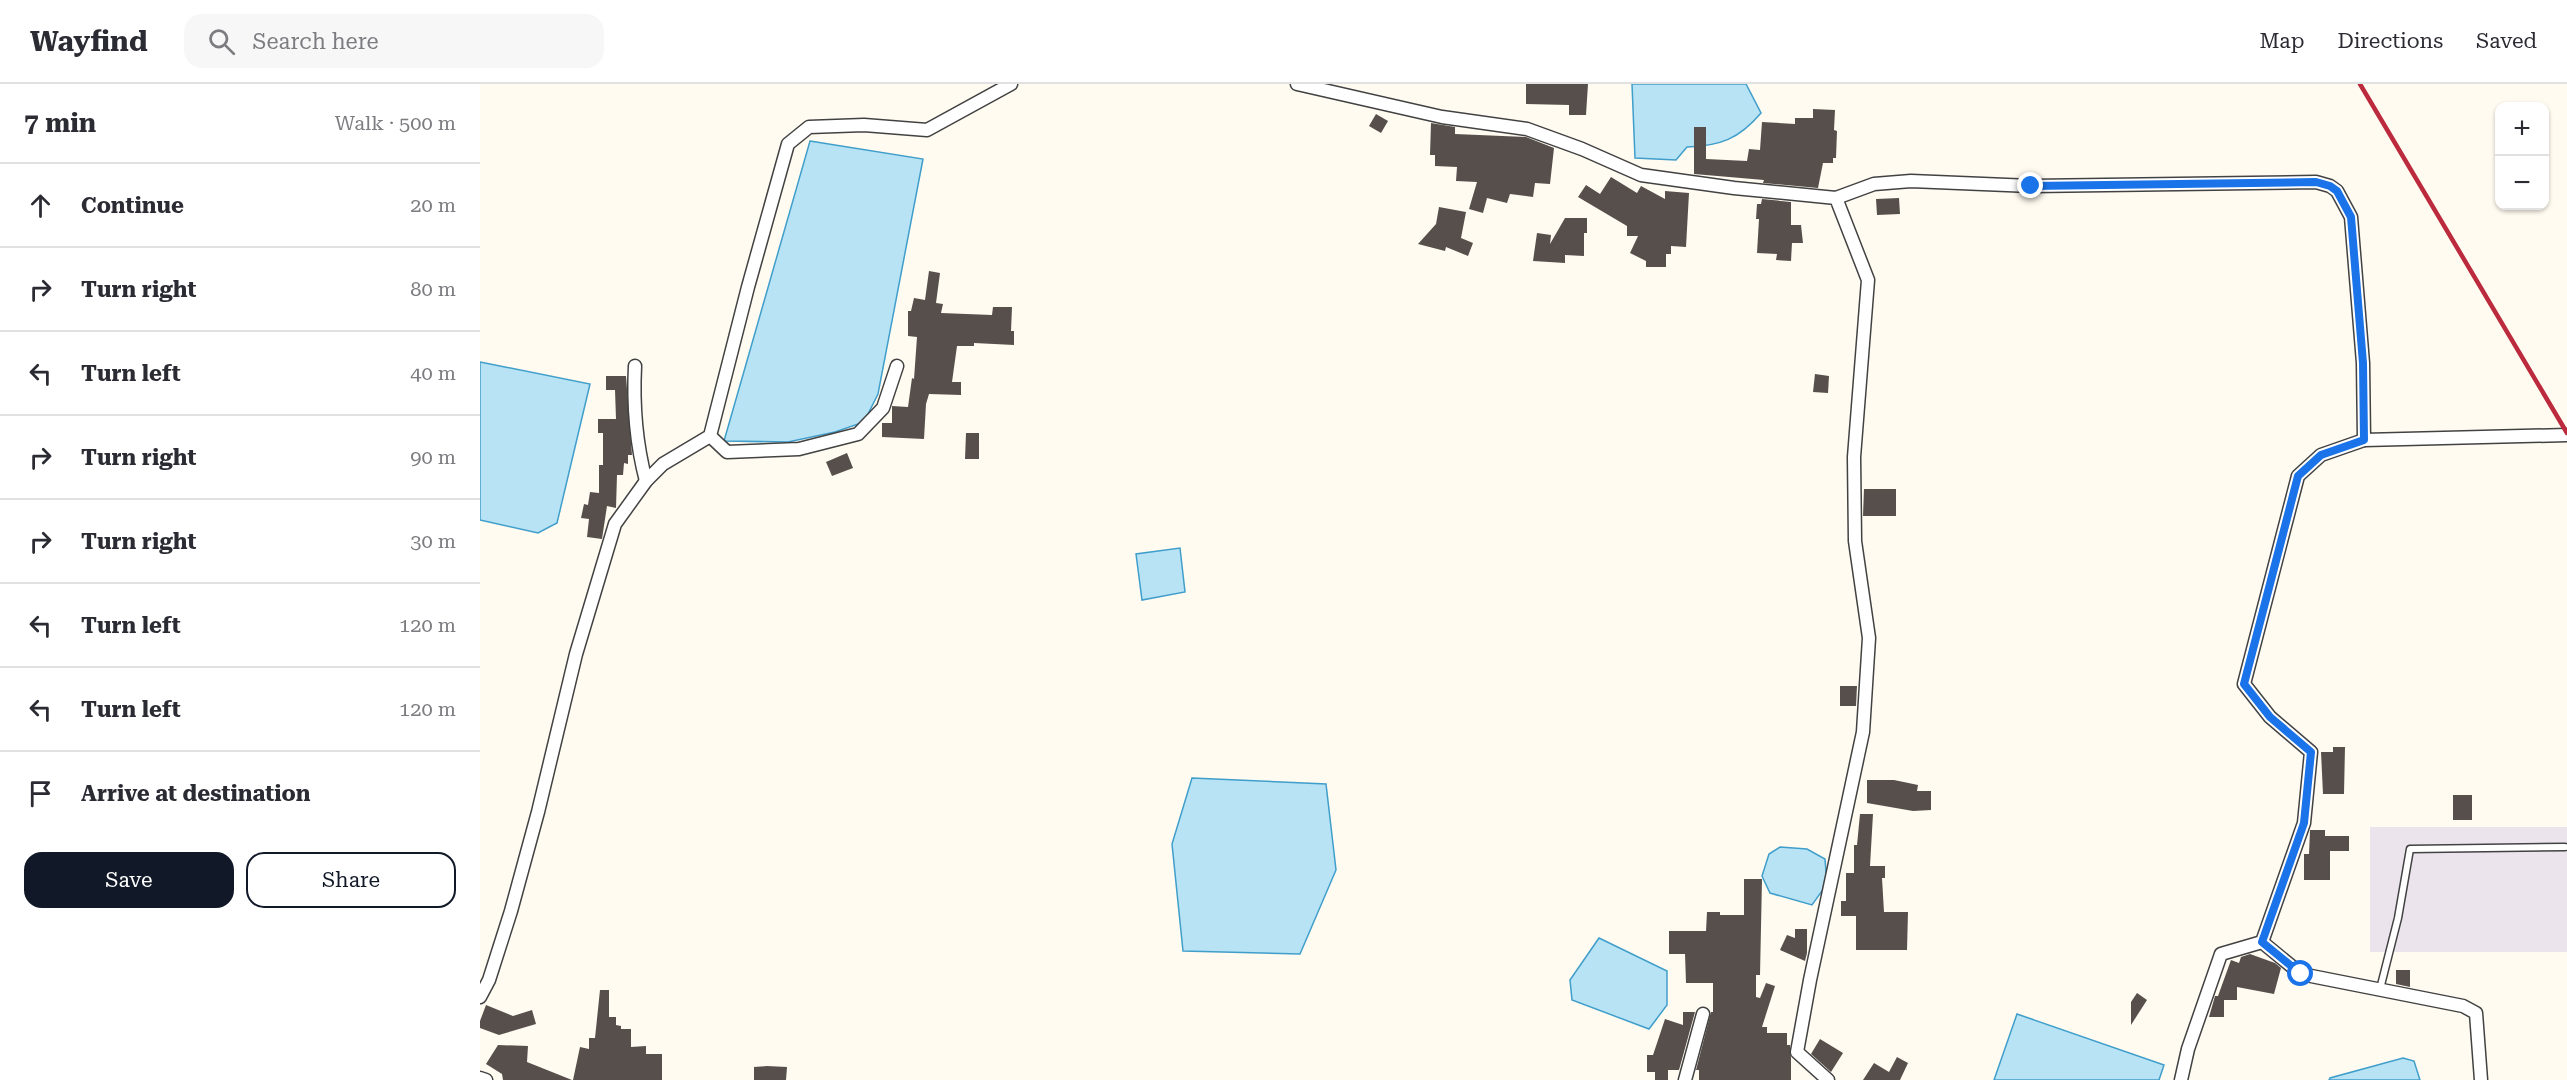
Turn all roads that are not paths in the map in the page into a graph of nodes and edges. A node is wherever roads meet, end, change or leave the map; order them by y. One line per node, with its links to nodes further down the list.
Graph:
1 (1011, 84): 7 (street)
2 (1297, 84): 3 (street)
3 (1836, 198): 8 (street); 18 (street)
4 (635, 366): 9 (street)
5 (897, 366): 7 (street)
6 (2567, 435): 8 (street)
7 (710, 436): 9 (street)
8 (2364, 440): 11 (street)
9 (646, 481): 13 (street)
10 (2565, 847): 12 (lane)
11 (2262, 942): 12 (street); 19 (street)
12 (2380, 990): 20 (street)
13 (480, 997)
14 (1703, 1014): 17 (street)
15 (480, 1078): 16 (street)
16 (486, 1080)
17 (1685, 1080)
18 (1828, 1080)
19 (2181, 1080)
20 (2481, 1080)

